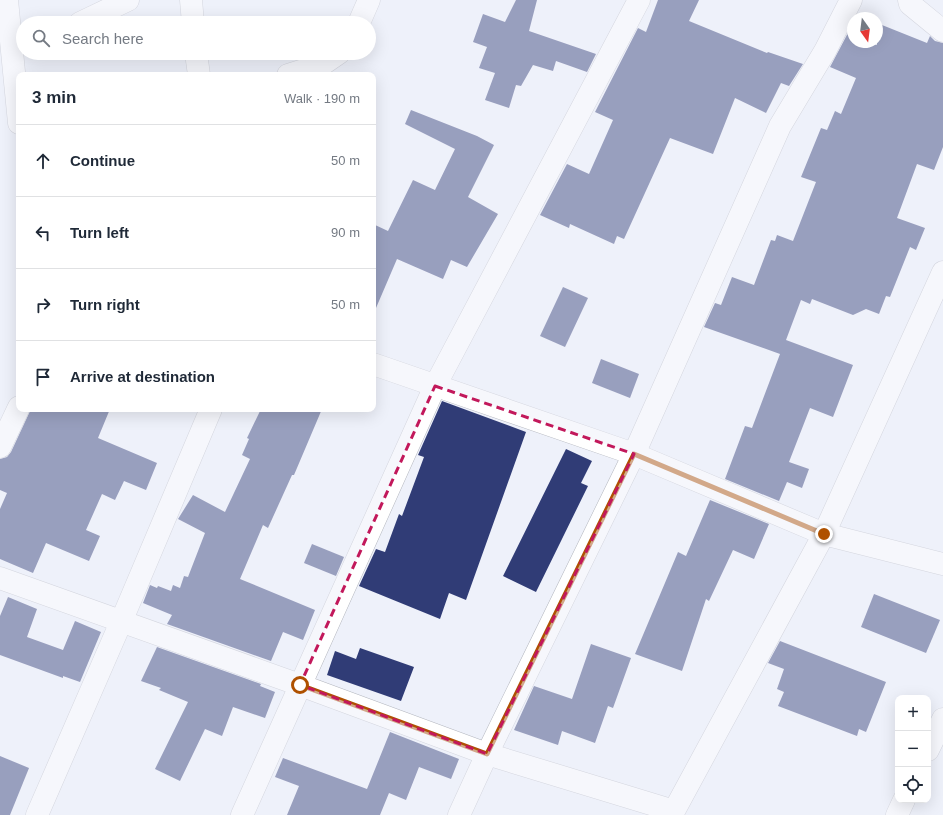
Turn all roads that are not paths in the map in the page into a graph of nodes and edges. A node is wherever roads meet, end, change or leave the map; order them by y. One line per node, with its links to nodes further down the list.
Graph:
1 (7, 0): 12 (street)
2 (128, 0): 8 (street)
3 (191, 0): 9 (street)
4 (370, 0): 10 (street)
5 (639, 0): 22 (street)
6 (851, 0): 26 (street)
7 (909, 0): 11 (street)
8 (95, 16)
9 (192, 16)
10 (362, 16)
11 (943, 31)
12 (16, 43)
13 (17, 60): 18 (street)
14 (197, 60): 16 (street)
15 (329, 60): 17 (street)
16 (199, 72)
17 (298, 72)
18 (12, 91): 19 (street)
19 (16, 109)
20 (943, 272): 27 (street)
21 (376, 365): 22 (street)
22 (435, 386): 26 (street); 31 (street)
23 (17, 412): 25 (street)
24 (210, 412): 30 (street)
25 (0, 447)
26 (634, 454): 27 (street); 34 (street)
27 (824, 534): 28 (street); 36 (street)
28 (943, 564)
29 (0, 578): 30 (street)
30 (121, 622): 31 (street); 37 (street)
31 (300, 685): 34 (street); 38 (street)
32 (943, 719): 33 (street)
33 (931, 744)
34 (487, 754): 36 (street); 39 (street)
35 (903, 803): 40 (street)
36 (678, 814)
37 (37, 815)
38 (242, 815)
39 (459, 815)
40 (897, 815)

